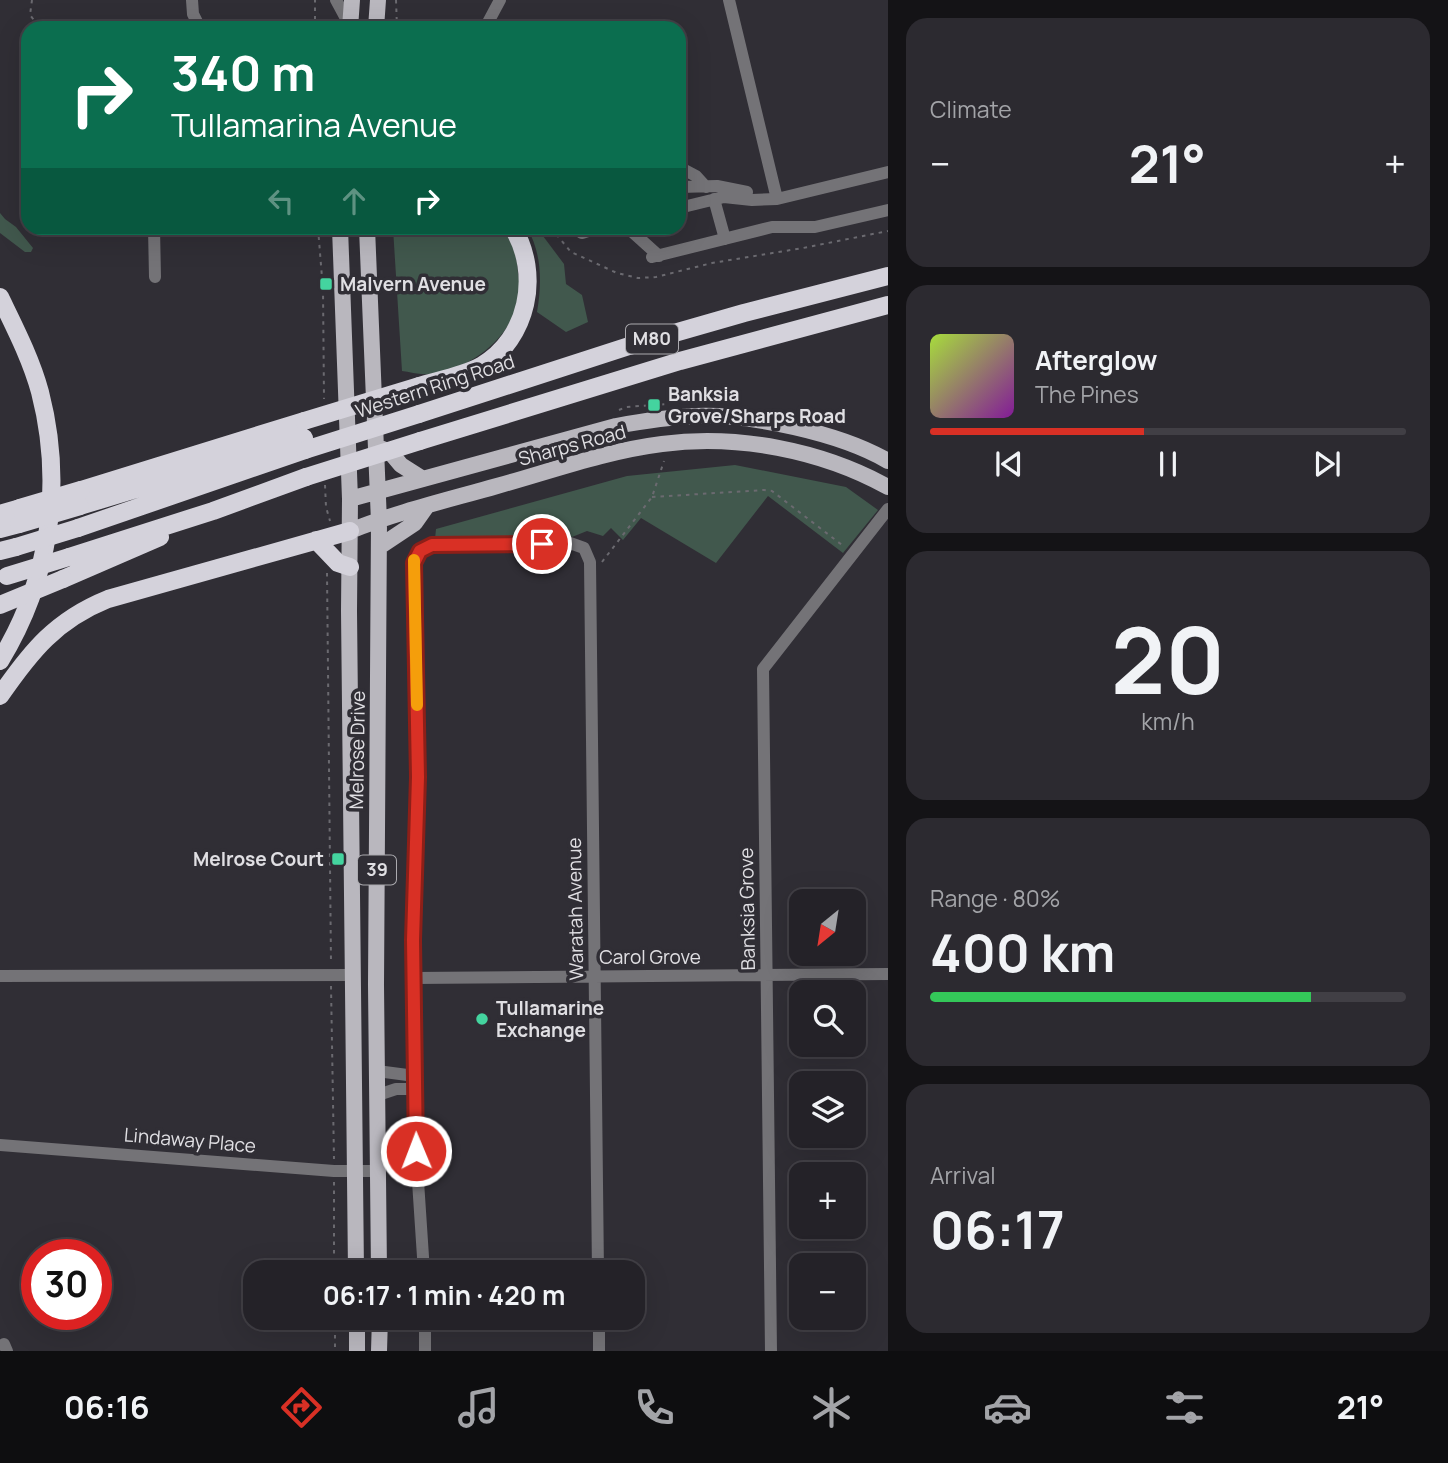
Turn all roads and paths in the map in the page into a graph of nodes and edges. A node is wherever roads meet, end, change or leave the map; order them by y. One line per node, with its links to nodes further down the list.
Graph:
1 (32, 0): 10 (path)
2 (192, 0): 11 (street)
3 (316, 0): 12 (path)
4 (336, 0): 13 (street)
5 (352, 0): 14 (main road)
6 (378, 0): 15 (main road)
7 (396, 0): 16 (path)
8 (500, 0): 17 (street)
9 (729, 0): 23 (street)
10 (35, 21)
11 (195, 21)
12 (316, 21)
13 (347, 21)
14 (350, 21)
15 (377, 21)
16 (397, 21)
17 (489, 21)
18 (686, 171): 22 (street)
19 (888, 172): 23 (street)
20 (686, 183): 22 (street)
21 (686, 186): 24 (street)
22 (706, 186): 23 (street); 24 (street)
23 (776, 197): 24 (street)
24 (706, 200): 25 (street); 37 (street)
25 (686, 206)
26 (888, 210): 28 (street)
27 (888, 217): 28 (street)
28 (778, 226): 37 (street)
29 (888, 230): 34 (path)
30 (154, 235): 40 (street)
31 (340, 235): 54 (main road, Melrose Drive)
32 (367, 235): 47 (main road, Melrose Drive)
33 (516, 235): 43 (highway)
34 (557, 235)
35 (636, 235): 38 (street)
36 (642, 235): 38 (street)
37 (725, 239): 38 (street)
38 (659, 256)
39 (888, 276): 43 (highway, Western Ring Road / M80)
40 (155, 277)
41 (0, 297): 71 (highway)
42 (888, 305): 57 (highway, M80, bridge)
43 (419, 401): 45 (highway, Western Ring Road / M80, bridge); 45 (highway, bridge)
44 (715, 417): 46 (main road); 49 (main road, Sharps Road); 50 (main road, Sharps Road)
45 (304, 437): 59 (highway, bridge); 66 (highway, Western Ring Road / M80, bridge)
46 (712, 441): 51 (main road, Sharps Road); 55 (main road, Sharps Road)
47 (377, 447): 50 (main road); 52 (main road, Melrose Drive)
48 (664, 461): 53 (path)
49 (888, 461)
50 (423, 479): 52 (main road, Sharps Road)
51 (888, 487)
52 (378, 491): 54 (main road, Sharps Road); 60 (main road, Melrose Drive)
53 (652, 497): 65 (path); 67 (path)
54 (350, 499): 62 (main road, Melrose Drive / 39)
55 (427, 506): 60 (main road, Sharps Road); 64 (main road)
56 (888, 509): 79 (street, Banksia Grove)
57 (213, 510): 69 (highway, M80, bridge); 70 (highway, bridge)
58 (0, 514): 59 (highway)
59 (20, 516): 61 (highway)
60 (379, 522): 62 (main road, Sharps Road); 64 (main road, Melrose Drive)
61 (0, 529)
62 (350, 531): 63 (highway); 68 (main road, Melrose Drive / 39)
63 (321, 546): 68 (highway); 72 (highway); 75 (path)
64 (379, 547): 74 (main road, Melrose Drive / 39)
65 (844, 547)
66 (8, 549)
67 (601, 563)
68 (350, 568): 73 (main road, Melrose Drive / 39)
69 (4, 577)
70 (0, 605)
71 (0, 662)
72 (0, 696)
73 (352, 867): 74 (main road); 77 (main road, Melrose Drive / 39)
74 (377, 867): 82 (main road, Melrose Drive / 39)
75 (331, 974): 77 (street); 78 (street); 86 (path)
76 (888, 974): 79 (street, Carol Grove)
77 (353, 975): 87 (main road, Melrose Drive / 39)
78 (0, 976)
79 (767, 976): 80 (street, Carol Grove); 104 (street, Banksia Grove)
80 (595, 977): 81 (street, Carol Grove); 81 (street, Waratah Avenue); 93 (street, Waratah Avenue)
81 (413, 978): 83 (street)
82 (377, 1070): 83 (street); 84 (main road, Melrose Drive / 39)
83 (415, 1083): 84 (street); 92 (street)
84 (378, 1095): 88 (main road, Melrose Drive / 39)
85 (0, 1144): 86 (street, Lindaway Place)
86 (334, 1171): 87 (street, Lindaway Place); 89 (path)
87 (354, 1171): 88 (street, Lindaway Place); 90 (main road, Melrose Drive / 39)
88 (378, 1171): 91 (main road, Melrose Drive / 39)
89 (334, 1260)
90 (356, 1260)
91 (379, 1260)
92 (423, 1260)
93 (598, 1260)
94 (335, 1330): 99 (path)
95 (357, 1330): 100 (main road)
96 (380, 1330): 101 (main road)
97 (425, 1330): 102 (street)
98 (599, 1330): 103 (street)
99 (335, 1351)
100 (357, 1351)
101 (379, 1351)
102 (425, 1351)
103 (599, 1351)
104 (771, 1351)

